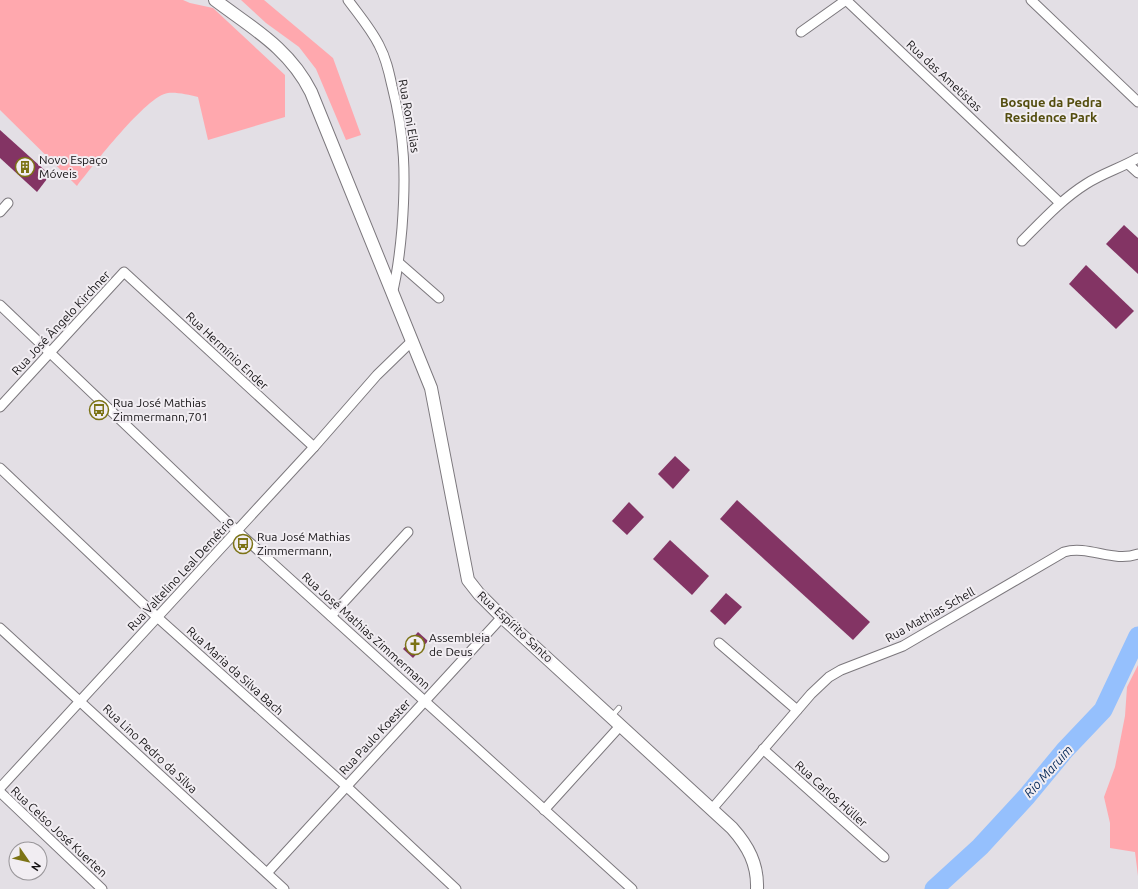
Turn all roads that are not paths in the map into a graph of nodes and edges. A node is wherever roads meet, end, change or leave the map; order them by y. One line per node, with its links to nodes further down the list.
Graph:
1 (215, 0): 16 (street, Rua Espírito Santo)
2 (348, 0): 14 (street, Rua Roni Elias)
3 (846, 0): 5 (street); 11 (street, Rua das Ametistas)
4 (1031, 0): 6 (street)
5 (801, 32)
6 (1138, 102)
7 (1138, 158): 8 (street)
8 (1128, 164): 9 (street); 11 (street)
9 (1138, 173)
10 (8, 203): 12 (street)
11 (1060, 203): 13 (street)
12 (0, 212)
13 (1022, 241)
14 (399, 263): 16 (street, Rua Roni Elias); 17 (street)
15 (124, 272): 20 (street, Rua José Ângelo Kirchner); 22 (street, Rua Hermínio Ender)
16 (392, 294): 19 (street, Rua Espírito Santo)
17 (439, 298)
18 (0, 305): 20 (street, Rua José Mathias Zimmermann)
19 (411, 342): 22 (street, Rua Valtelino Leal Demétrio); 28 (street, Rua Espírito Santo)
20 (49, 353): 21 (street, Rua José Ângelo Kirchner); 24 (street, Rua José Mathias Zimmermann)
21 (0, 407)
22 (314, 447): 24 (street, Rua Valtelino Leal Demétrio)
23 (0, 468): 29 (street, Rua Maria da Silva Bach)
24 (237, 531): 27 (street, Rua José Mathias Zimmermann); 29 (street, Rua Valtelino Leal Demétrio)
25 (408, 532): 27 (street)
26 (1138, 554): 34 (street, Rua Mathias Schell)
27 (331, 616): 33 (street, Rua José Mathias Zimmermann)
28 (502, 616): 33 (street, Rua Paulo Koester); 35 (street, Rua Espírito Santo)
29 (157, 617): 32 (street, Rua Valtelino Leal Demétrio); 37 (street, Rua Maria da Silva Bach)
30 (0, 628): 32 (street, Rua Lino Pedro da Silva)
31 (719, 643): 34 (street)
32 (80, 701): 38 (street, Rua Valtelino Leal Demétrio); 43 (street, Rua Lino Pedro da Silva)
33 (424, 701): 37 (street, Rua Paulo Koester); 41 (street, Rua José Mathias Zimmermann)
34 (797, 710): 36 (street, Rua Mathias Schell)
35 (621, 725): 40 (street, Rua Espírito Santo); 41 (street)
36 (763, 749): 40 (street, Rua Mathias Schell); 42 (street, Rua Carlos Hüller)
37 (346, 786): 43 (street, Rua Paulo Koester); 46 (street, Rua Maria da Silva Bach)
38 (0, 788)
39 (0, 792): 44 (street, Rua Celso José Kuerten)
40 (712, 809): 48 (street, Rua Espírito Santo)
41 (544, 810): 47 (street, Rua José Mathias Zimmermann)
42 (884, 857)
43 (267, 874): 45 (street, Rua Lino Pedro da Silva)
44 (102, 889)
45 (284, 889)
46 (456, 889)
47 (632, 889)
48 (757, 889)

